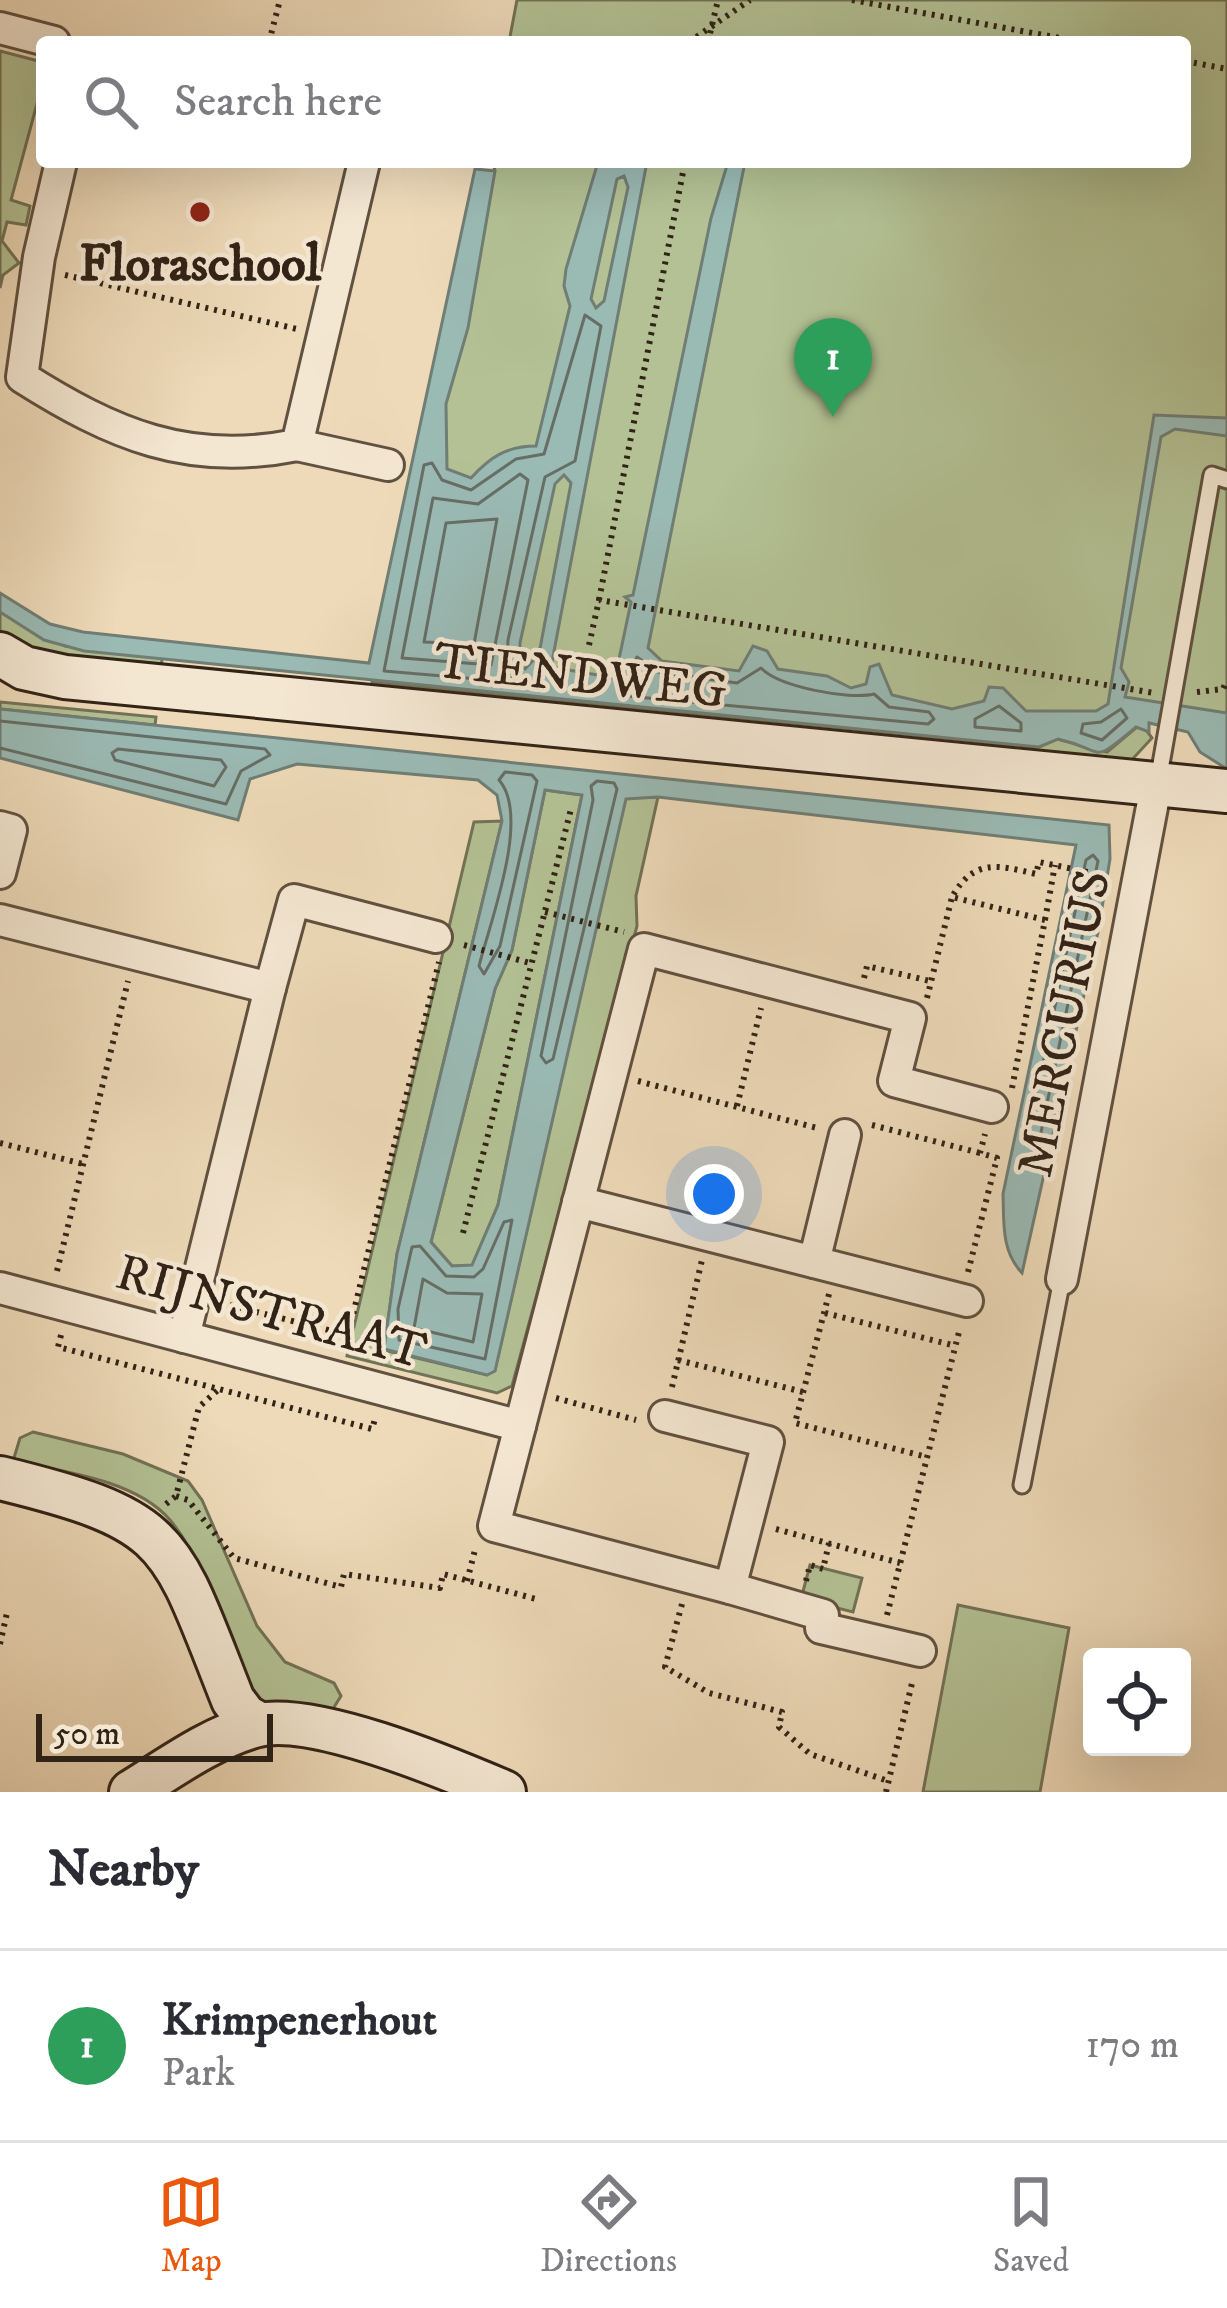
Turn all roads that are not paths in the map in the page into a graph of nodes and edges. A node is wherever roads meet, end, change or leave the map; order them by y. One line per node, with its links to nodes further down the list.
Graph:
1 (0, 28): 2 (street)
2 (36, 37)
3 (61, 168): 5 (street)
4 (363, 168): 5 (street)
5 (297, 445): 6 (street)
6 (388, 465)
7 (1227, 480): 9 (lane)
8 (0, 654): 9 (street, TIENDWEG)
9 (1156, 786): 10 (street, TIENDWEG); 20 (street, MERCURIUS)
10 (1227, 791)
11 (0, 827): 12 (street)
12 (0, 873)
13 (0, 920): 15 (street)
14 (445, 947): 15 (street)
15 (270, 988): 23 (street)
16 (992, 1107): 18 (street)
17 (845, 1135): 19 (street)
18 (578, 1202): 19 (street); 25 (street)
19 (825, 1265): 22 (street)
20 (1062, 1279): 27 (lane)
21 (0, 1288): 23 (street, RIJNSTRAAT)
22 (967, 1301)
23 (184, 1337): 25 (street, RIJNSTRAAT)
24 (664, 1416): 28 (street)
25 (520, 1426): 28 (street)
26 (0, 1478): 30 (street)
27 (1022, 1485)
28 (730, 1588): 29 (street)
29 (920, 1652)
30 (259, 1724): 31 (street); 32 (street)
31 (131, 1792)
32 (504, 1792)

